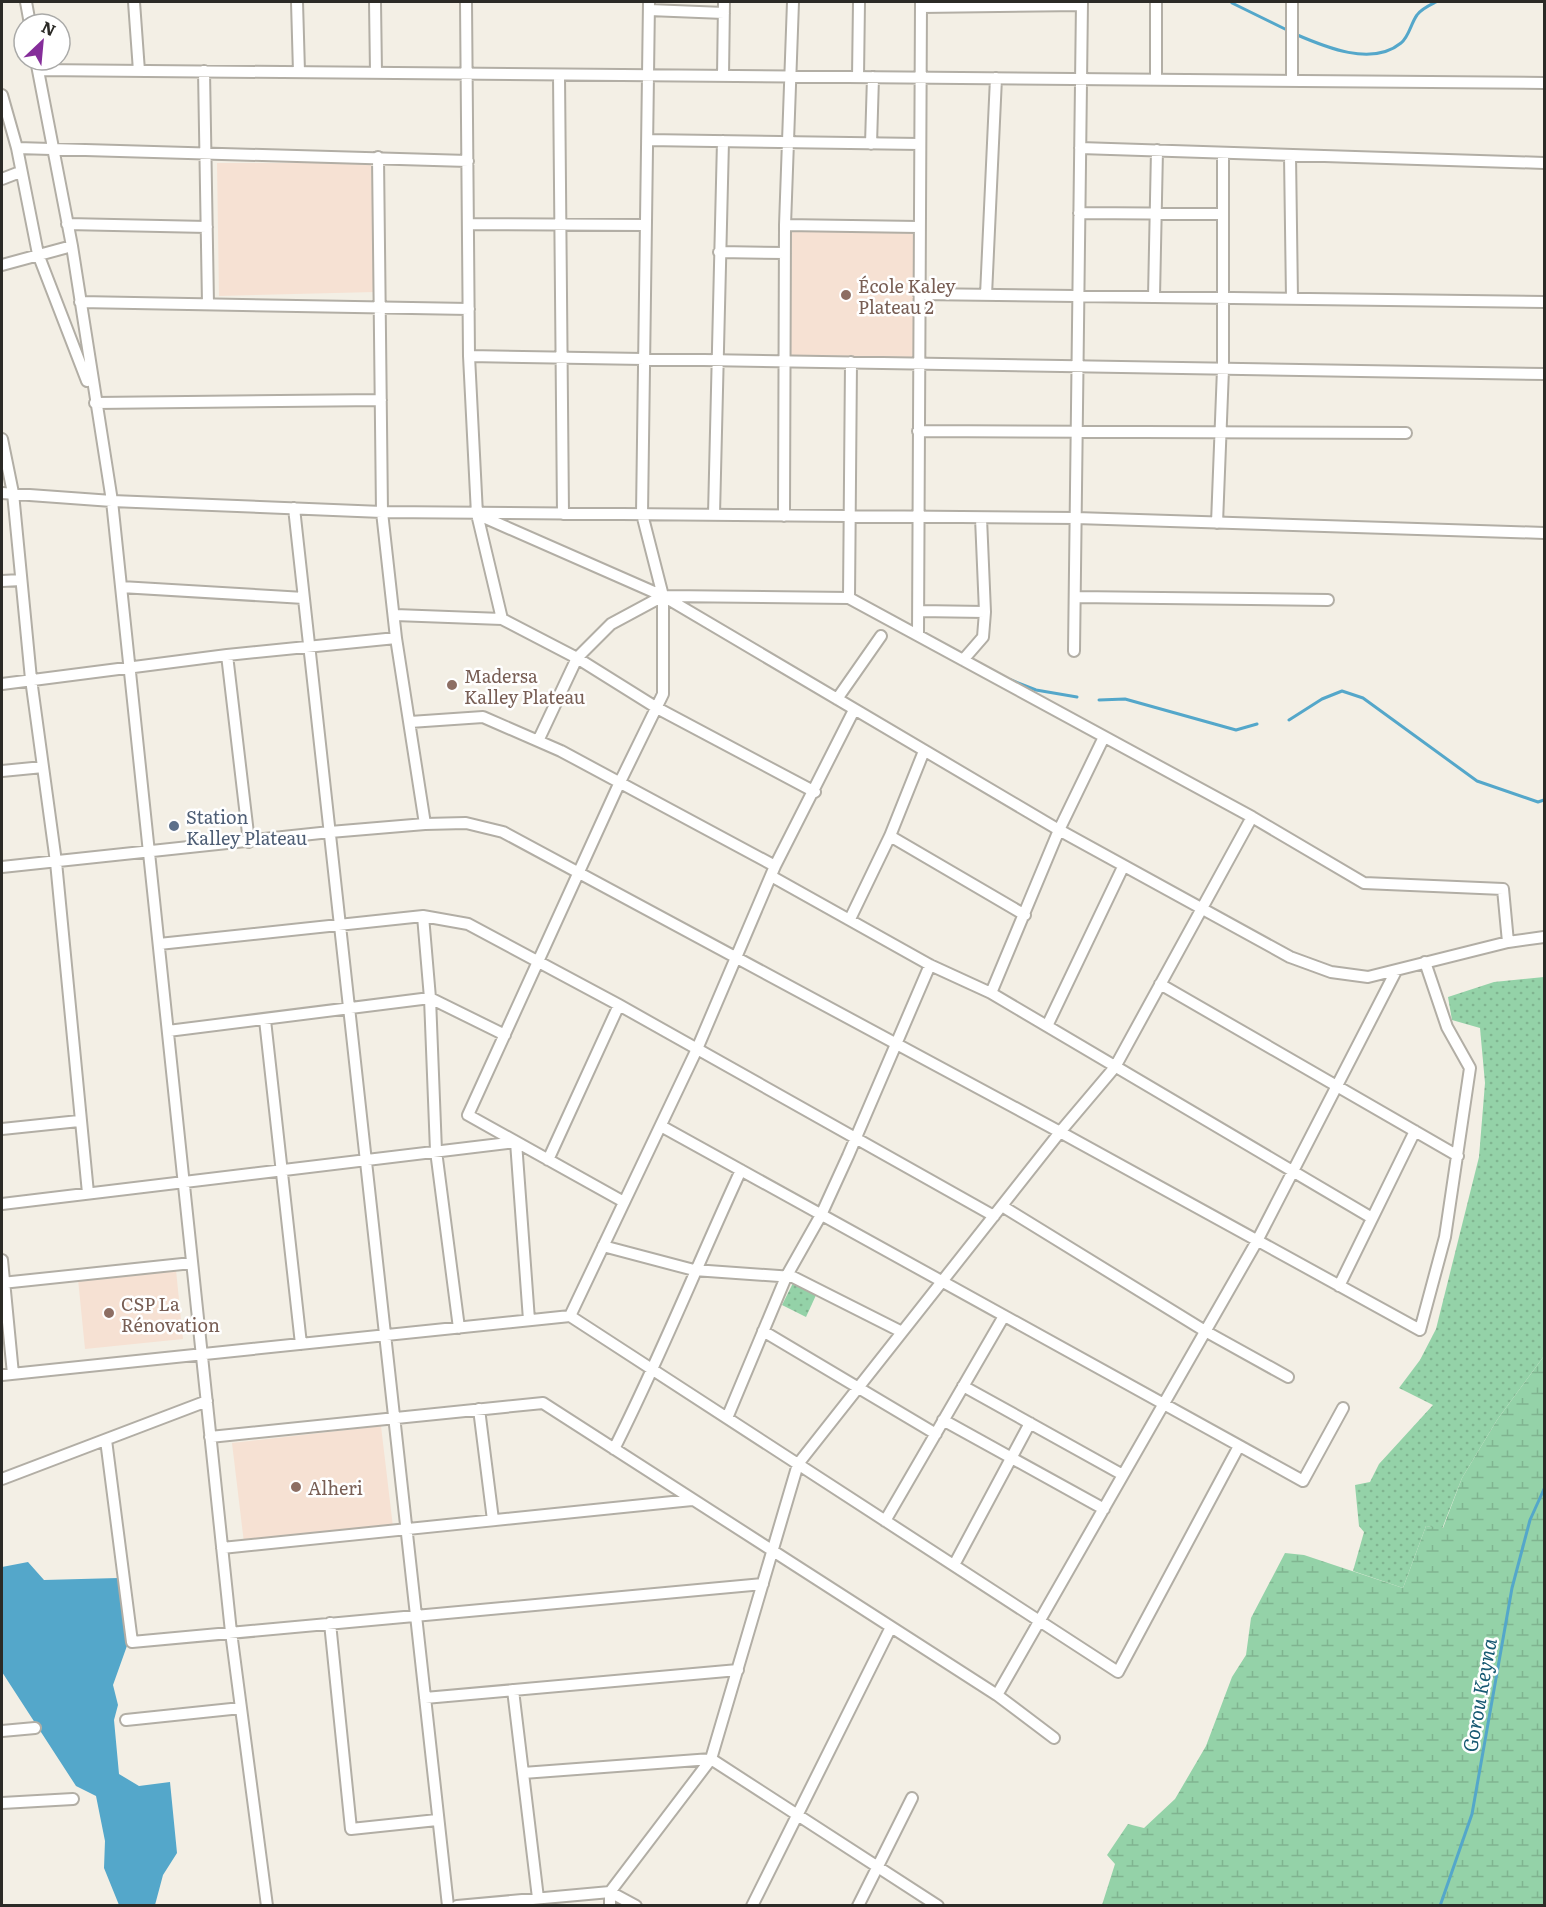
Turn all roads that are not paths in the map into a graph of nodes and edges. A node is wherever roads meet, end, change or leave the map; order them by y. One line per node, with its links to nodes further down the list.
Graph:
1 (134, 2): 14 (street)
2 (297, 2): 17 (street)
3 (375, 2): 18 (street)
4 (466, 2): 19 (street)
5 (794, 2): 23 (street)
6 (859, 2): 24 (street)
7 (1155, 2): 29 (street)
8 (1292, 2): 30 (street)
9 (1082, 3): 10 (street); 28 (street)
10 (921, 4): 26 (street)
11 (649, 6): 12 (street); 21 (street)
12 (724, 7): 22 (street)
13 (72, 67): 14 (street)
14 (139, 71): 15 (street)
15 (204, 71): 17 (street); 43 (street)
16 (38, 72): 40 (street)
17 (299, 72): 18 (street)
18 (376, 73): 19 (street)
19 (466, 74): 20 (street); 46 (street)
20 (559, 75): 21 (street); 55 (street)
21 (648, 75): 22 (street); 33 (street)
22 (723, 76): 23 (street)
23 (791, 76): 24 (street); 35 (street)
24 (858, 77): 25 (street)
25 (873, 77): 26 (street); 36 (street)
26 (921, 77): 27 (street); 37 (street)
27 (996, 78): 28 (street); 66 (street)
28 (1081, 79): 29 (street); 39 (street)
29 (1156, 80): 30 (street)
30 (1292, 81): 31 (street)
31 (1545, 83)
32 (2, 95): 38 (street)
33 (647, 140): 34 (street); 56 (street)
34 (723, 141): 35 (street); 61 (street)
35 (789, 144): 36 (street); 57 (street)
36 (871, 144): 37 (street)
37 (920, 144): 59 (street)
38 (17, 148): 40 (street); 48 (street)
39 (1080, 148): 41 (street); 50 (street)
40 (52, 149): 43 (street); 53 (street)
41 (1157, 150): 42 (street); 51 (street)
42 (1223, 153): 44 (street); 52 (street)
43 (206, 154): 45 (street); 58 (street)
44 (1290, 155): 47 (street); 70 (street)
45 (378, 157): 46 (street); 74 (street)
46 (468, 161): 54 (street)
47 (1545, 163)
48 (20, 172): 49 (street); 63 (street)
49 (2, 179)
50 (1079, 213): 51 (street); 67 (street)
51 (1156, 214): 52 (street); 68 (street)
52 (1223, 214): 69 (street)
53 (67, 224): 58 (street); 60 (street)
54 (469, 224): 55 (street); 75 (street)
55 (560, 224): 56 (street); 77 (street)
56 (646, 225): 78 (street)
57 (785, 225): 59 (street); 62 (street)
58 (207, 227): 73 (street)
59 (918, 227): 65 (street)
60 (72, 246): 63 (street); 71 (street)
61 (719, 252): 62 (street); 79 (street)
62 (785, 253): 80 (street)
63 (38, 254): 64 (street); 87 (street)
64 (2, 265)
65 (919, 294): 66 (street); 82 (street)
66 (986, 295): 67 (street)
67 (1078, 296): 68 (street); 83 (street)
68 (1155, 297): 69 (street)
69 (1223, 298): 70 (street); 84 (street)
70 (1292, 299): 72 (street)
71 (80, 302): 73 (street); 87 (street)
72 (1545, 302)
73 (208, 304): 74 (street)
74 (380, 308): 75 (street); 86 (street)
75 (469, 309): 76 (street)
76 (469, 356): 77 (street); 97 (street)
77 (561, 358): 78 (street); 98 (street)
78 (644, 359): 79 (street); 99 (street)
79 (718, 360): 80 (street); 100 (street)
80 (783, 361): 81 (street); 102 (street)
81 (851, 362): 82 (street); 101 (street)
82 (918, 364): 83 (street); 88 (street)
83 (1078, 366): 84 (street); 90 (street)
84 (1223, 369): 85 (street); 89 (street)
85 (1545, 374)
86 (381, 400): 87 (street); 96 (street)
87 (95, 403): 94 (street)
88 (918, 431): 90 (street); 103 (street)
89 (1220, 431): 90 (street); 91 (street); 106 (street)
90 (1077, 432): 105 (street)
91 (1406, 432)
92 (2, 439): 93 (street)
93 (7, 493): 94 (street); 108 (street)
94 (112, 501): 95 (street); 110 (street)
95 (294, 508): 96 (street); 113 (street)
96 (382, 512): 97 (street); 118 (street)
97 (477, 514): 98 (street); 111 (street); 119 (street)
98 (563, 514): 99 (street)
99 (642, 514): 100 (street); 111 (street)
100 (714, 515): 102 (street)
101 (850, 515): 102 (street); 103 (street); 114 (street)
102 (784, 516)
103 (917, 517): 104 (street); 116 (street)
104 (981, 518): 105 (street); 117 (street)
105 (1076, 519): 106 (street); 112 (street)
106 (1217, 523): 107 (street)
107 (1545, 533)
108 (21, 580): 109 (street); 129 (street)
109 (2, 581)
110 (121, 587): 113 (street); 128 (street)
111 (663, 596): 114 (street); 126 (street); 131 (street); 132 (street)
112 (1075, 597): 115 (street); 124 (street)
113 (304, 598): 123 (street)
114 (849, 598): 120 (street)
115 (1328, 600)
116 (919, 611): 117 (street); 120 (street)
117 (985, 612): 127 (street)
118 (395, 615): 119 (street); 122 (street)
119 (502, 619): 126 (street)
120 (918, 635): 127 (street)
121 (881, 636): 131 (street)
122 (396, 638): 123 (street); 134 (street)
123 (309, 647): 125 (street); 145 (street)
124 (1074, 651)
125 (227, 655): 128 (street); 147 (street)
126 (577, 658): 132 (street); 136 (street)
127 (963, 660): 135 (street)
128 (130, 668): 129 (street); 148 (street)
129 (31, 679): 130 (street); 138 (street)
130 (2, 684)
131 (837, 699): 133 (street)
132 (657, 708): 140 (street); 141 (street)
133 (854, 710): 137 (street); 141 (street)
134 (410, 722): 136 (street); 143 (street)
135 (1104, 737): 142 (street); 144 (street)
136 (538, 741): 140 (street)
137 (924, 751): 144 (street); 146 (street)
138 (43, 767): 139 (street); 149 (street)
139 (2, 771)
140 (619, 784): 152 (street); 153 (street)
141 (815, 792): 152 (street)
142 (1252, 817): 154 (street); 160 (street)
143 (425, 824): 145 (street); 153 (street)
144 (1059, 830): 151 (street); 155 (street)
145 (330, 832): 147 (street); 158 (street)
146 (890, 836): 155 (street); 157 (street)
147 (249, 842): 148 (street)
148 (149, 852): 149 (street); 161 (street)
149 (56, 862): 150 (street); 180 (street)
150 (2, 867)
151 (1123, 867): 154 (street); 173 (street)
152 (773, 871): 157 (street); 162 (street)
153 (580, 873): 162 (street); 163 (street)
154 (1201, 910): 166 (street); 167 (street)
155 (1025, 915): 168 (street)
156 (423, 916): 158 (street); 163 (street); 169 (street)
157 (850, 919): 165 (street)
158 (340, 925): 161 (street); 171 (street)
159 (1545, 937): 160 (street)
160 (1508, 942): 164 (street)
161 (159, 944): 174 (street)
162 (737, 957): 176 (street); 177 (street)
163 (539, 962): 170 (street); 175 (street)
164 (1425, 962): 166 (street); 188 (street)
165 (930, 964): 168 (street); 176 (street)
166 (1396, 971): 179 (street)
167 (1160, 984): 178 (street); 179 (street)
168 (991, 993): 173 (street)
169 (430, 998): 171 (street); 175 (street); 187 (street)
170 (619, 1005): 177 (street); 190 (street)
171 (349, 1010): 172 (street); 189 (street)
172 (265, 1020): 174 (street); 191 (street)
173 (1047, 1026): 178 (street)
174 (168, 1031): 194 (street)
175 (505, 1035): 186 (street)
176 (897, 1044): 184 (street); 185 (street)
177 (697, 1049): 181 (street); 185 (street)
178 (1115, 1067): 184 (street); 193 (street)
179 (1338, 1087): 183 (street); 193 (street)
180 (79, 1121): 182 (street); 195 (street)
181 (661, 1126): 192 (street); 196 (street)
182 (2, 1129)
183 (1415, 1131): 188 (street); 201 (street)
184 (1060, 1132): 198 (street); 202 (street)
185 (856, 1138): 199 (street); 200 (street)
186 (516, 1142): 187 (street); 190 (street); 213 (street)
187 (436, 1151): 189 (street); 214 (street)
188 (1458, 1156): 210 (street)
189 (366, 1160): 191 (street); 218 (street)
190 (548, 1160): 196 (street)
191 (282, 1170): 194 (street); 219 (street)
192 (741, 1170): 199 (street); 206 (street)
193 (1293, 1172): 201 (street); 202 (street)
194 (184, 1182): 195 (street); 205 (street)
195 (88, 1193): 197 (street)
196 (624, 1202): 203 (street)
197 (2, 1204)
198 (1002, 1206): 200 (street); 216 (street)
199 (821, 1215): 207 (street); 208 (street)
200 (994, 1216): 208 (street)
201 (1372, 1218): 210 (street)
202 (1257, 1241): 210 (street); 216 (street)
203 (603, 1246): 206 (street); 211 (street)
204 (2, 1260): 209 (street)
205 (192, 1263): 209 (street); 220 (street)
206 (694, 1270): 207 (street); 221 (street)
207 (786, 1277): 215 (street); 217 (street)
208 (942, 1281): 212 (street); 217 (street)
209 (3, 1283): 222 (street)
210 (1339, 1286)
211 (570, 1316): 213 (street); 221 (street)
212 (1004, 1316): 224 (street); 227 (street)
213 (529, 1320): 214 (street)
214 (459, 1328): 218 (street)
215 (763, 1331): 225 (street); 231 (street)
216 (1205, 1331): 223 (street); 227 (street)
217 (902, 1332): 225 (street)
218 (385, 1335): 219 (street); 230 (street)
219 (301, 1344): 220 (street)
220 (202, 1354): 222 (street); 226 (street)
221 (654, 1370): 231 (street); 238 (street)
222 (7, 1375)
223 (1288, 1377)
224 (963, 1386): 232 (street); 233 (street)
225 (858, 1388): 234 (street); 240 (street)
226 (207, 1401): 235 (street); 236 (street)
227 (1163, 1405): 237 (street); 241 (street)
228 (1343, 1408): 237 (street)
229 (479, 1409): 230 (street); 238 (street); 245 (street)
230 (394, 1418): 235 (street); 247 (street)
231 (727, 1418): 240 (street)
232 (943, 1420): 234 (street); 239 (street)
233 (1030, 1423): 239 (street); 241 (street)
234 (936, 1434): 246 (street)
235 (210, 1437): 248 (street)
236 (106, 1440): 242 (street); 256 (street)
237 (1239, 1446): 253 (street)
238 (614, 1449): 243 (street)
239 (1012, 1458): 244 (street); 250 (street)
240 (798, 1464): 246 (street); 249 (street)
241 (1123, 1475): 244 (street)
242 (2, 1479)
243 (692, 1500): 245 (street); 249 (street)
244 (1104, 1509): 253 (street)
245 (493, 1520): 247 (street)
246 (885, 1521): 250 (street)
247 (407, 1528): 248 (street); 252 (street)
248 (222, 1548): 256 (street)
249 (773, 1551): 251 (street); 255 (street)
250 (954, 1565): 253 (street)
251 (763, 1584): 252 (street); 257 (street)
252 (416, 1614): 254 (street); 260 (street)
253 (1040, 1621): 259 (street)
254 (330, 1623): 256 (street); 272 (street)
255 (891, 1627): 259 (street); 271 (street)
256 (231, 1632): 261 (street)
257 (738, 1670): 258 (street); 266 (street)
258 (513, 1690): 260 (street); 267 (street)
259 (997, 1695): 265 (street)
260 (425, 1698): 272 (street)
261 (241, 1708): 262 (street); 276 (street)
262 (126, 1720)
263 (35, 1728): 264 (street)
264 (2, 1731)
265 (1054, 1738)
266 (711, 1759): 267 (street); 271 (street); 274 (street)
267 (524, 1773): 275 (street)
268 (912, 1798): 273 (street)
269 (73, 1799): 270 (street)
270 (2, 1803)
271 (797, 1814): 273 (street); 281 (street)
272 (437, 1820): 277 (street)
273 (877, 1866): 282 (street); 283 (street)
274 (610, 1892): 275 (street); 279 (street); 280 (street)
275 (538, 1898): 278 (street)
276 (267, 1905)
277 (448, 1905)
278 (458, 1905)
279 (610, 1905)
280 (636, 1905)
281 (752, 1905)
282 (858, 1905)
283 (938, 1905)

